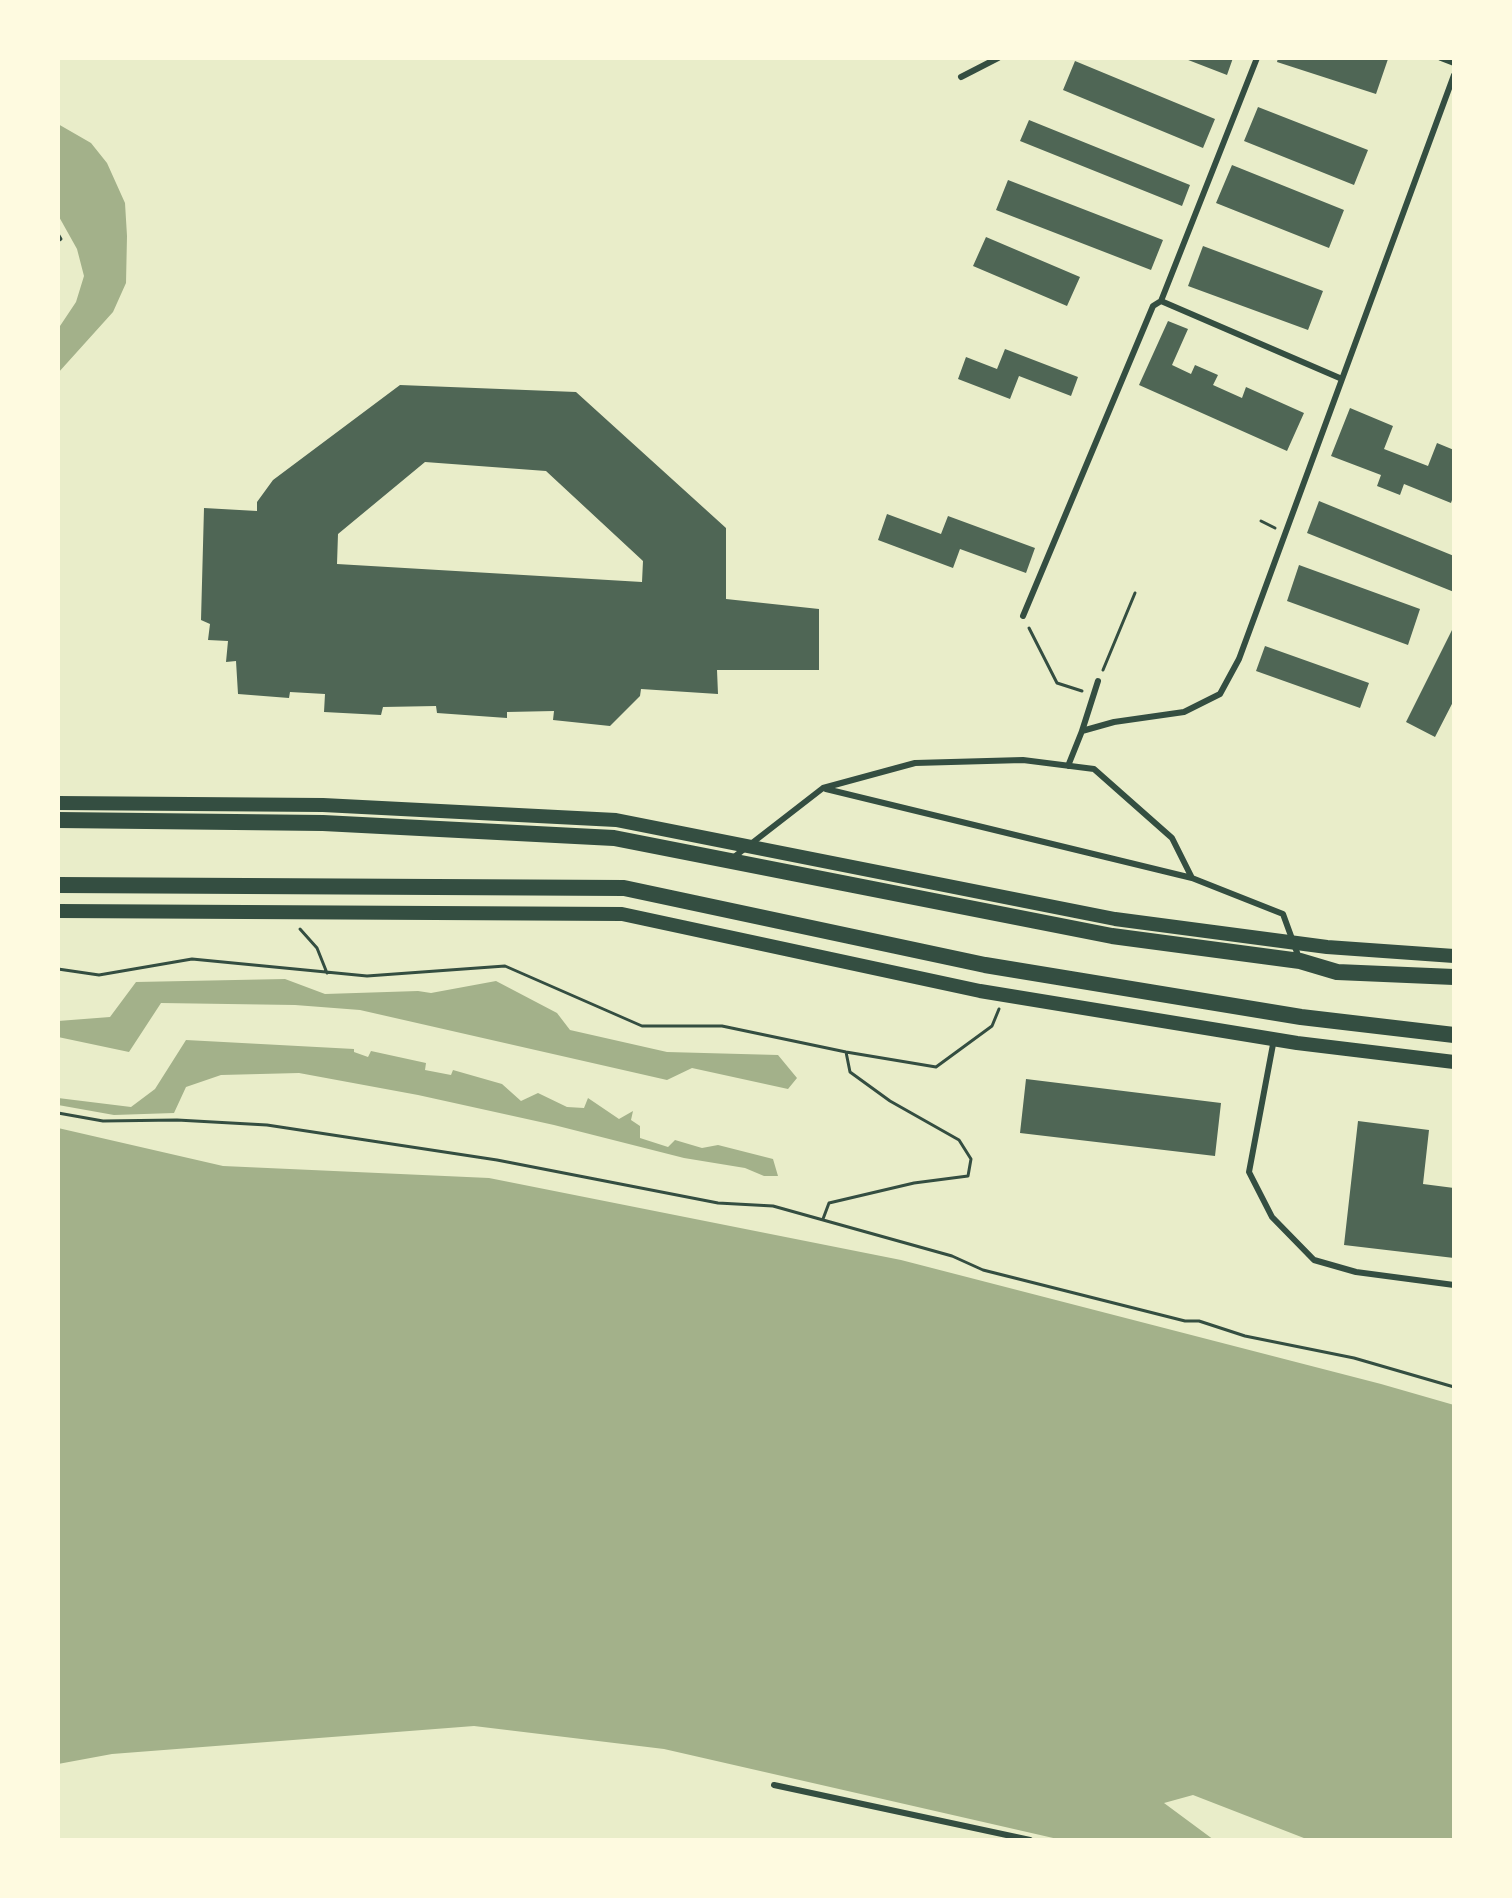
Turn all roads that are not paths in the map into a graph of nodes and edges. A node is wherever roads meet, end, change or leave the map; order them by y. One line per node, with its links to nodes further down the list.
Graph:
1 (998, 58): 6 (lane)
2 (1257, 58): 7 (lane)
3 (1441, 58): 4 (lane)
4 (1454, 63)
5 (1454, 75): 8 (lane)
6 (961, 77)
7 (1161, 301): 8 (lane); 9 (lane)
8 (1342, 379): 11 (lane)
9 (1023, 616)
10 (1098, 681): 11 (lane)
11 (1082, 731): 12 (lane)
12 (1068, 766): 13 (lane); 18 (lane)
13 (823, 788): 16 (lane); 18 (lane)
14 (58, 803): 16 (street)
15 (58, 820): 17 (main road)
16 (749, 846): 17 (lane); 21 (street)
17 (730, 861): 23 (main road)
18 (1192, 878): 21 (lane)
19 (58, 885): 25 (main road)
20 (58, 911): 26 (street)
21 (1294, 943): 22 (street); 23 (lane)
22 (1454, 956)
23 (1300, 961): 24 (main road)
24 (1454, 977)
25 (1454, 1035)
26 (1274, 1039): 27 (street); 28 (lane)
27 (1454, 1062)
28 (1454, 1285)
29 (774, 1785): 30 (lane)
30 (1030, 1840)

